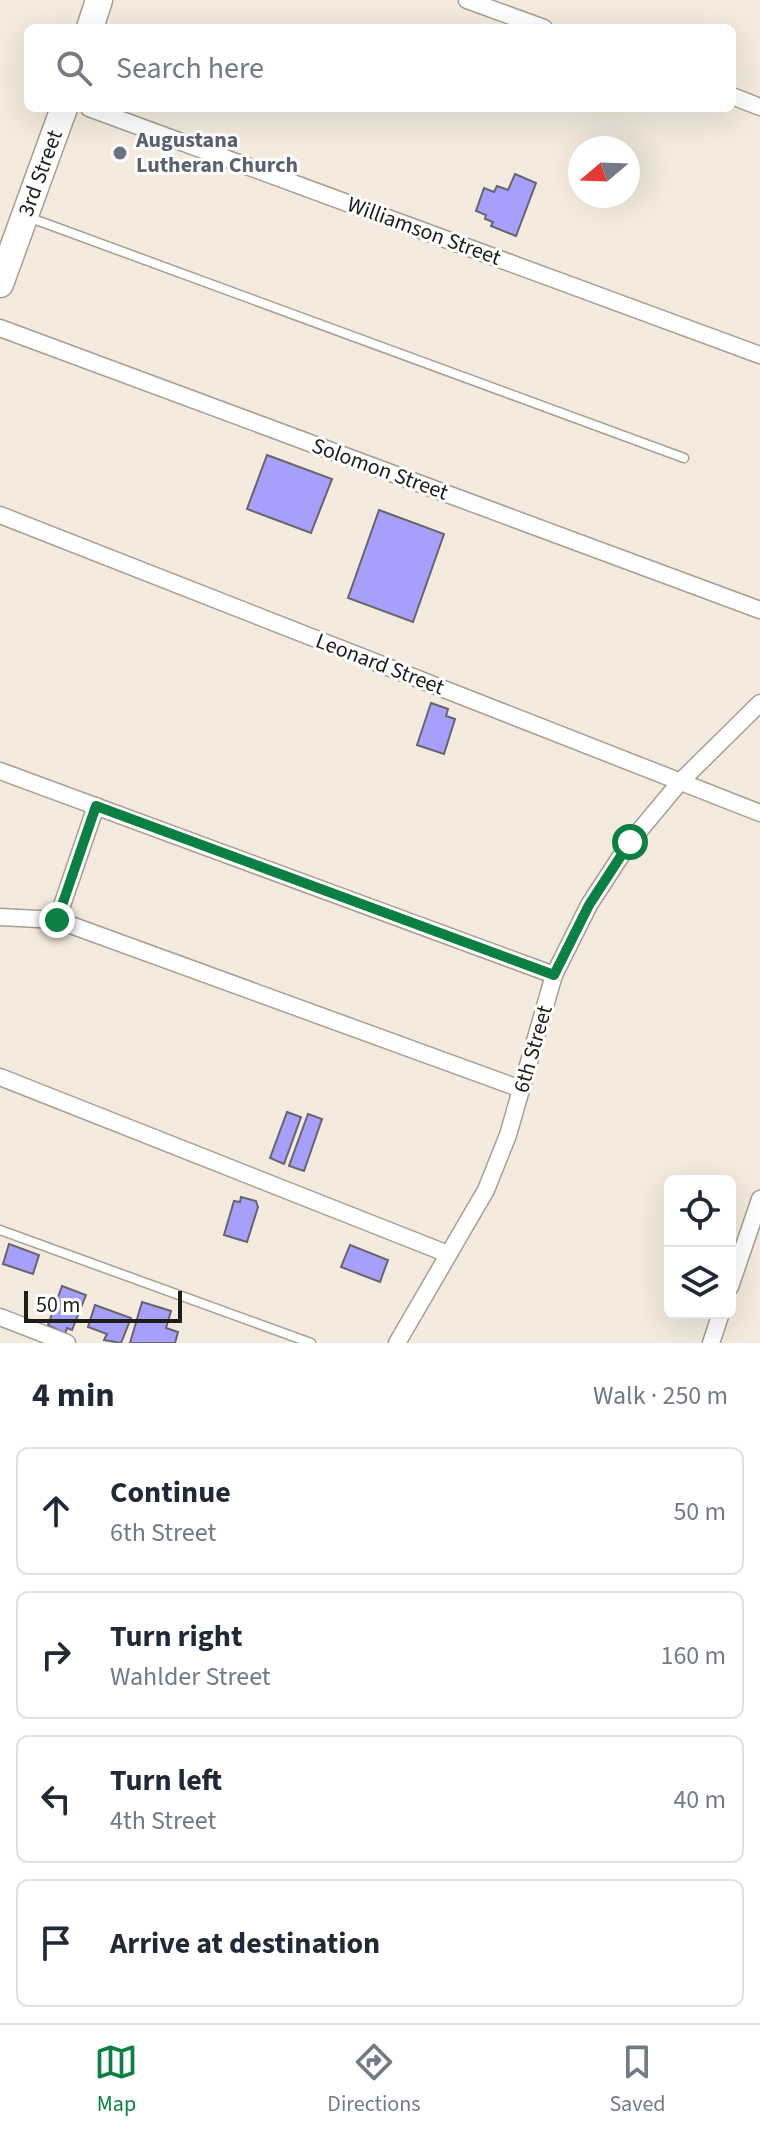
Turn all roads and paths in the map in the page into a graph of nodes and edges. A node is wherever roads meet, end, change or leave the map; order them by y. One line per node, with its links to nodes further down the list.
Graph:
1 (99, 0): 3 (main road)
2 (467, 0): 4 (street)
3 (91, 24)
4 (533, 24)
5 (736, 98): 6 (street)
6 (760, 107)
7 (62, 112): 9 (main road, 3rd Street)
8 (100, 112): 12 (street, Williamson Street)
9 (23, 215): 10 (main road, 3rd Street); 13 (lane)
10 (0, 284)
11 (0, 328): 15 (street, Solomon Street)
12 (760, 355)
13 (684, 458)
14 (0, 515): 18 (street, Leonard Street)
15 (760, 610)
16 (760, 703): 18 (street, 6th Street)
17 (0, 771): 19 (street)
18 (680, 782): 20 (street, Leonard Street); 23 (street, 6th Street)
19 (96, 806): 22 (street); 23 (street)
20 (760, 813)
21 (0, 917): 22 (street)
22 (57, 920): 25 (street)
23 (554, 975): 25 (street, 6th Street)
24 (0, 1077): 28 (street)
25 (521, 1089): 28 (street, 6th Street)
26 (760, 1199): 29 (street)
27 (0, 1230): 33 (lane)
28 (448, 1254): 34 (street, 6th Street)
29 (736, 1269)
30 (0, 1317): 32 (street)
31 (719, 1319): 35 (street)
32 (67, 1343)
33 (311, 1343)
34 (397, 1343)
35 (711, 1343)

